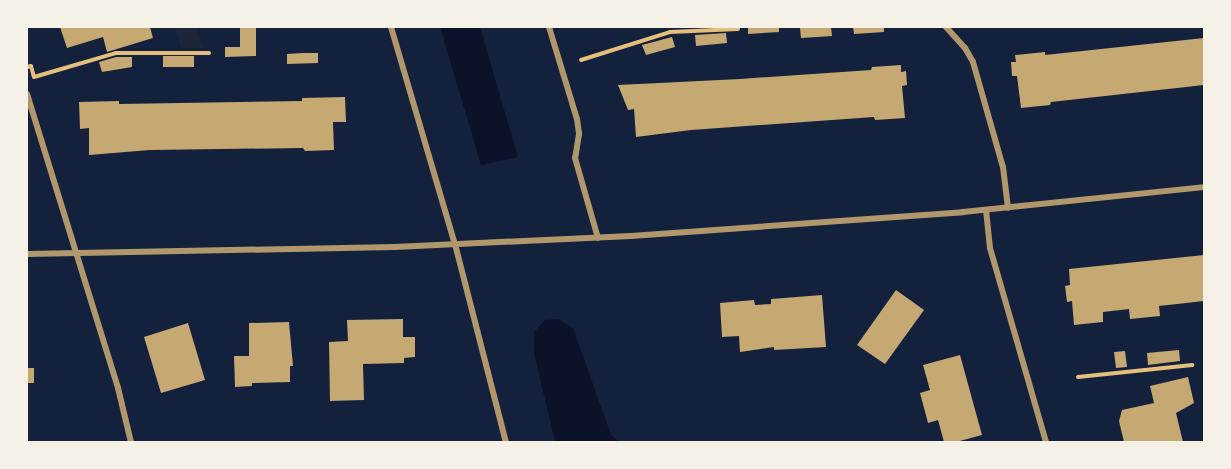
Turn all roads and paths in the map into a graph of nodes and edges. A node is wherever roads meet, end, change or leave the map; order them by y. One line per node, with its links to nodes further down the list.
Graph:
1 (391, 27): 13 (street)
2 (549, 27): 12 (street)
3 (946, 27): 10 (street)
4 (738, 28): 6 (path)
5 (209, 53): 7 (path)
6 (591, 56)
7 (27, 67)
8 (27, 94): 15 (street)
9 (1204, 187): 10 (street)
10 (1008, 208): 11 (street)
11 (986, 210): 12 (street); 20 (street)
12 (598, 238): 13 (street)
13 (455, 244): 15 (street); 19 (street)
14 (27, 254): 15 (street)
15 (75, 254): 18 (street)
16 (1192, 364): 17 (path)
17 (1078, 377)
18 (131, 442)
19 (506, 442)
20 (1046, 442)

